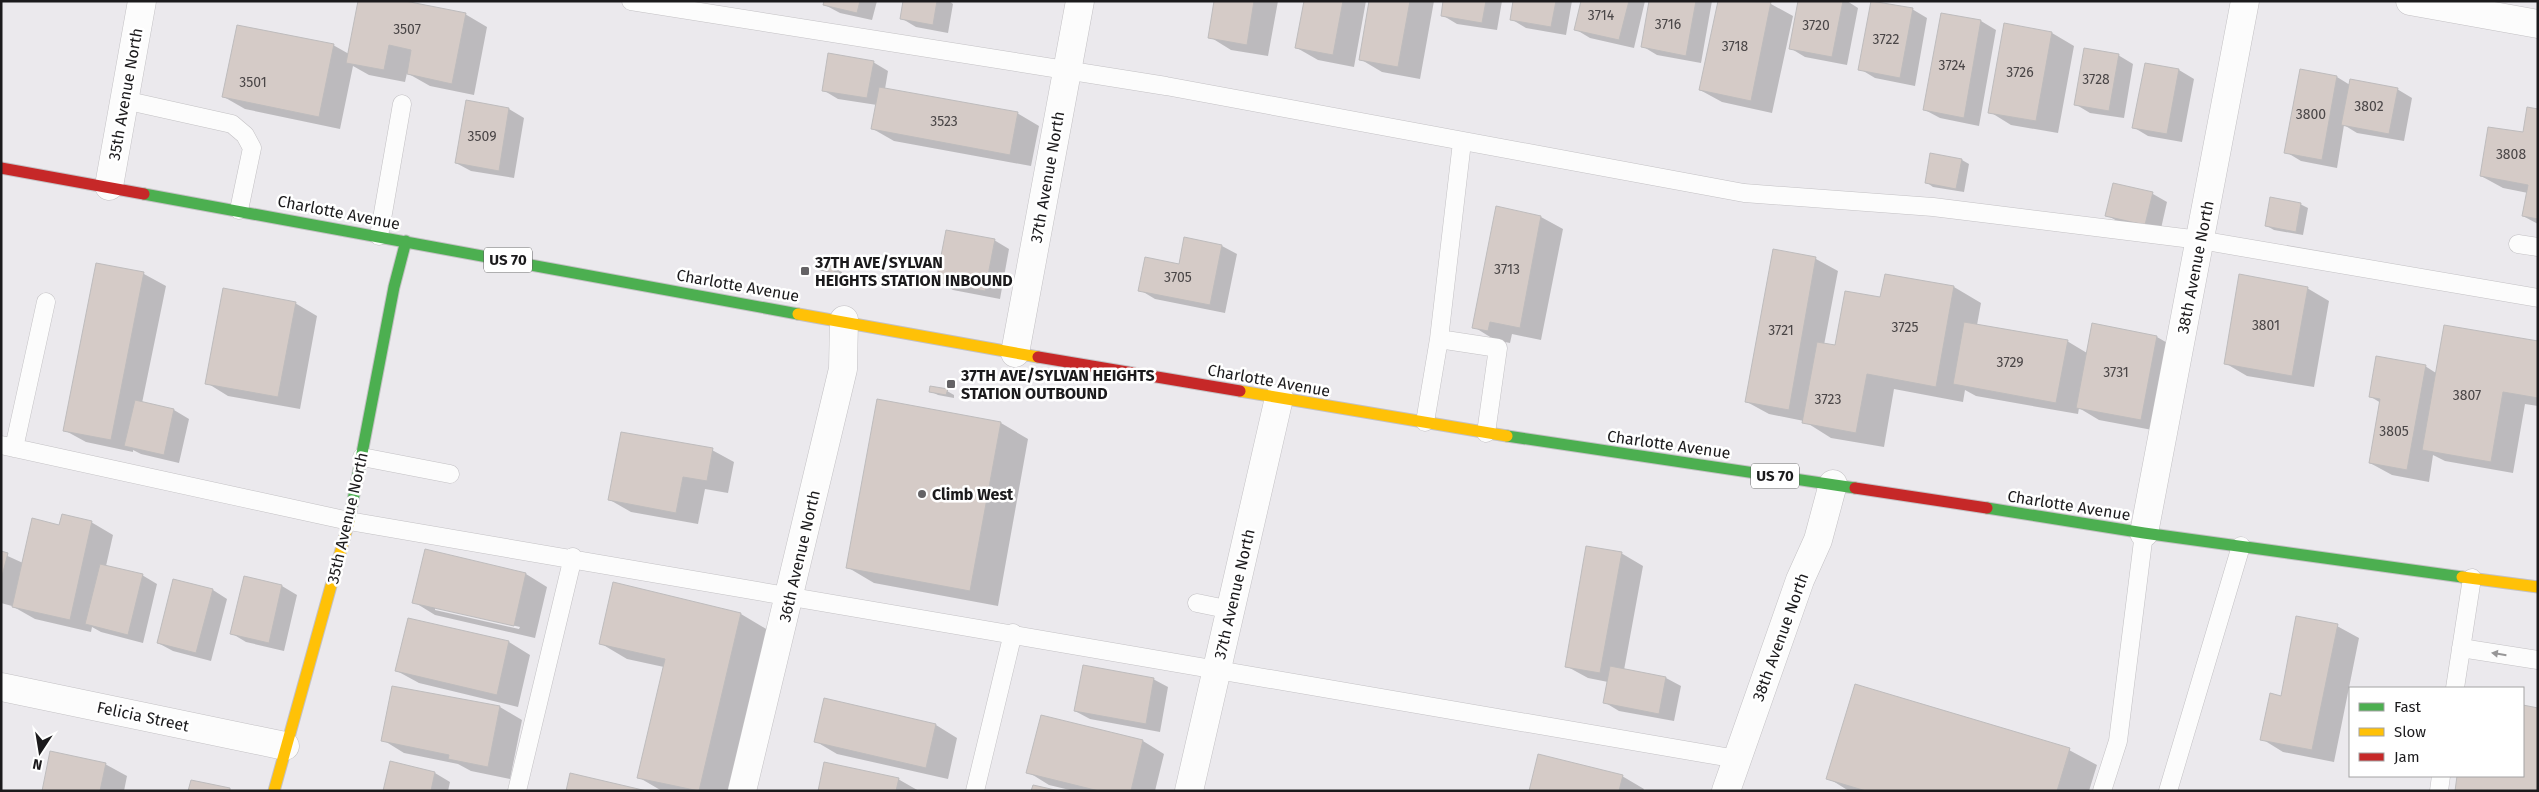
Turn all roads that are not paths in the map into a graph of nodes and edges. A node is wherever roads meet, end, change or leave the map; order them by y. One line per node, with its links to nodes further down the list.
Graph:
1 (142, 1): 8 (street, 35th Avenue North)
2 (631, 1): 7 (lane)
3 (1080, 1): 7 (street, 37th Avenue North)
4 (2245, 1): 15 (street, 38th Avenue North)
5 (2410, 1): 6 (street)
6 (2538, 24)
7 (1067, 72): 10 (lane); 23 (street, 37th Avenue North)
8 (124, 100): 12 (street, 35th Avenue North); 13 (lane)
9 (402, 104): 14 (lane)
10 (1462, 142): 15 (lane); 22 (lane)
11 (1, 168): 12 (main road, Charlotte Avenue / US 70)
12 (109, 186): 13 (main road, Charlotte Avenue / US 70)
13 (239, 210): 14 (main road, Charlotte Avenue / US 70)
14 (379, 236): 16 (main road, Charlotte Avenue / US 70)
15 (2200, 240): 19 (lane); 32 (street, 38th Avenue North)
16 (406, 242): 21 (main road, Charlotte Avenue / US 70); 28 (main road, 35th Avenue North)
17 (2518, 244): 18 (lane)
18 (2538, 247)
19 (2538, 298)
20 (46, 302): 27 (lane)
21 (844, 320): 23 (main road, Charlotte Avenue / US 70); 37 (street, 36th Avenue North)
22 (1439, 339): 25 (lane); 26 (lane)
23 (1015, 353): 24 (main road, Charlotte Avenue / US 70)
24 (1279, 398): 25 (main road, Charlotte Avenue / US 70); 39 (street, 37th Avenue North)
25 (1425, 422): 26 (main road, Charlotte Avenue / US 70)
26 (1486, 433): 30 (main road, Charlotte Avenue / US 70)
27 (7, 446): 31 (lane)
28 (362, 457): 29 (lane); 31 (main road, 35th Avenue North)
29 (450, 474)
30 (1832, 484): 32 (main road, Charlotte Avenue / US 70); 47 (street, 38th Avenue North)
31 (349, 521): 34 (lane); 46 (main road, 35th Avenue North)
32 (2144, 533): 33 (main road, Charlotte Avenue / US 70); 55 (lane)
33 (2241, 546): 35 (main road, Charlotte Avenue / US 70); 56 (lane)
34 (573, 557): 37 (lane); 50 (lane)
35 (2472, 578): 36 (main road, Charlotte Avenue / US 70); 41 (lane)
36 (2538, 587)
37 (790, 596): 40 (lane); 51 (street, 36th Avenue North)
38 (1197, 604): 39 (lane)
39 (1232, 610): 43 (street, 37th Avenue North)
40 (1013, 633): 43 (lane); 52 (lane)
41 (2461, 648): 42 (lane, one-way to 41); 45 (lane)
42 (2538, 660)
43 (1217, 669): 47 (lane); 53 (street, 37th Avenue North)
44 (1, 686): 46 (street, Felicia Street)
45 (2454, 687)
46 (285, 746): 49 (main road, 35th Avenue North)
47 (1737, 759): 54 (street, 38th Avenue North)
48 (2442, 777): 57 (lane)
49 (274, 791)
50 (517, 791)
51 (742, 791)
52 (975, 791)
53 (1189, 791)
54 (1726, 791)
55 (2102, 791)
56 (2168, 791)
57 (2439, 791)

